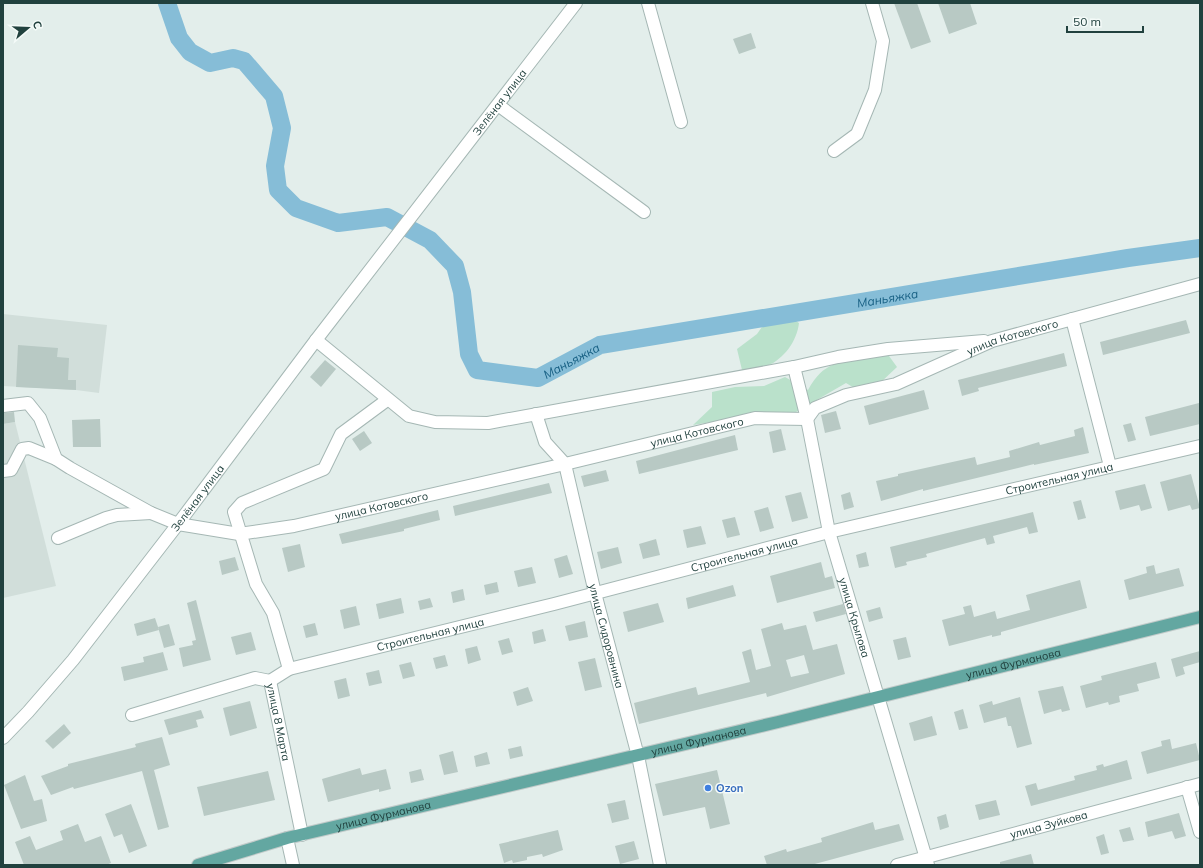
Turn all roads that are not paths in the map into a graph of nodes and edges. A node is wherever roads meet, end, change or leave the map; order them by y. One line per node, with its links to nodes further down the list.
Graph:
1 (576, 3): 4 (street, Зелёная улица)
2 (648, 3): 5 (street)
3 (872, 3): 6 (street)
4 (498, 105): 7 (street); 10 (street, Зелёная улица)
5 (681, 122)
6 (834, 151)
7 (644, 212)
8 (1200, 284): 9 (street, улица Котовского)
9 (1072, 319): 11 (street, улица Котовского); 20 (street)
10 (316, 340): 13 (street); 23 (street, Зелёная улица)
11 (992, 341): 12 (street); 16 (street, улица Котовского)
12 (794, 367): 15 (street); 16 (street, улица Крылова)
13 (387, 400): 15 (street); 25 (street)
14 (3, 406): 18 (street)
15 (536, 414): 19 (street, улица Сидоровнина)
16 (807, 419): 19 (street, улица Котовского); 24 (street, улица Крылова)
17 (1200, 446): 20 (street, Строительная улица)
18 (56, 459): 21 (street, улица Котовского); 22 (street, улица Котовского)
19 (565, 464): 25 (street, улица Котовского); 27 (street, улица Сидоровнина)
20 (1110, 466): 24 (street, Строительная улица)
21 (3, 471)
22 (151, 513): 23 (street, улица Котовского); 26 (street)
23 (178, 524): 25 (street, улица Котовского); 33 (street, Зелёная улица)
24 (829, 532): 27 (street, Строительная улица); 31 (street, улица Крылова)
25 (239, 534): 29 (street)
26 (58, 538)
27 (595, 593): 29 (street, Строительная улица); 34 (street, улица Сидоровнина)
28 (1200, 617): 31 (main road, улица Фурманова)
29 (289, 669): 30 (street, улица 8 Марта)
30 (270, 681): 32 (street); 38 (street, улица 8 Марта)
31 (877, 696): 34 (main road, улица Фурманова); 40 (street, улица Крылова)
32 (132, 715)
33 (3, 738)
34 (638, 756): 38 (main road, улица Фурманова); 43 (street, улица Сидоровнина)
35 (1200, 784): 36 (street, улица Зуйкова)
36 (1187, 788): 37 (street); 40 (street, улица Зуйкова)
37 (1200, 832)
38 (302, 835): 39 (main road, улица Фурманова)
39 (287, 838): 41 (main road, улица Фурманова); 42 (street)
40 (927, 861): 44 (street, улица Зуйкова)
41 (198, 865)
42 (293, 865)
43 (660, 865)
44 (896, 865)

